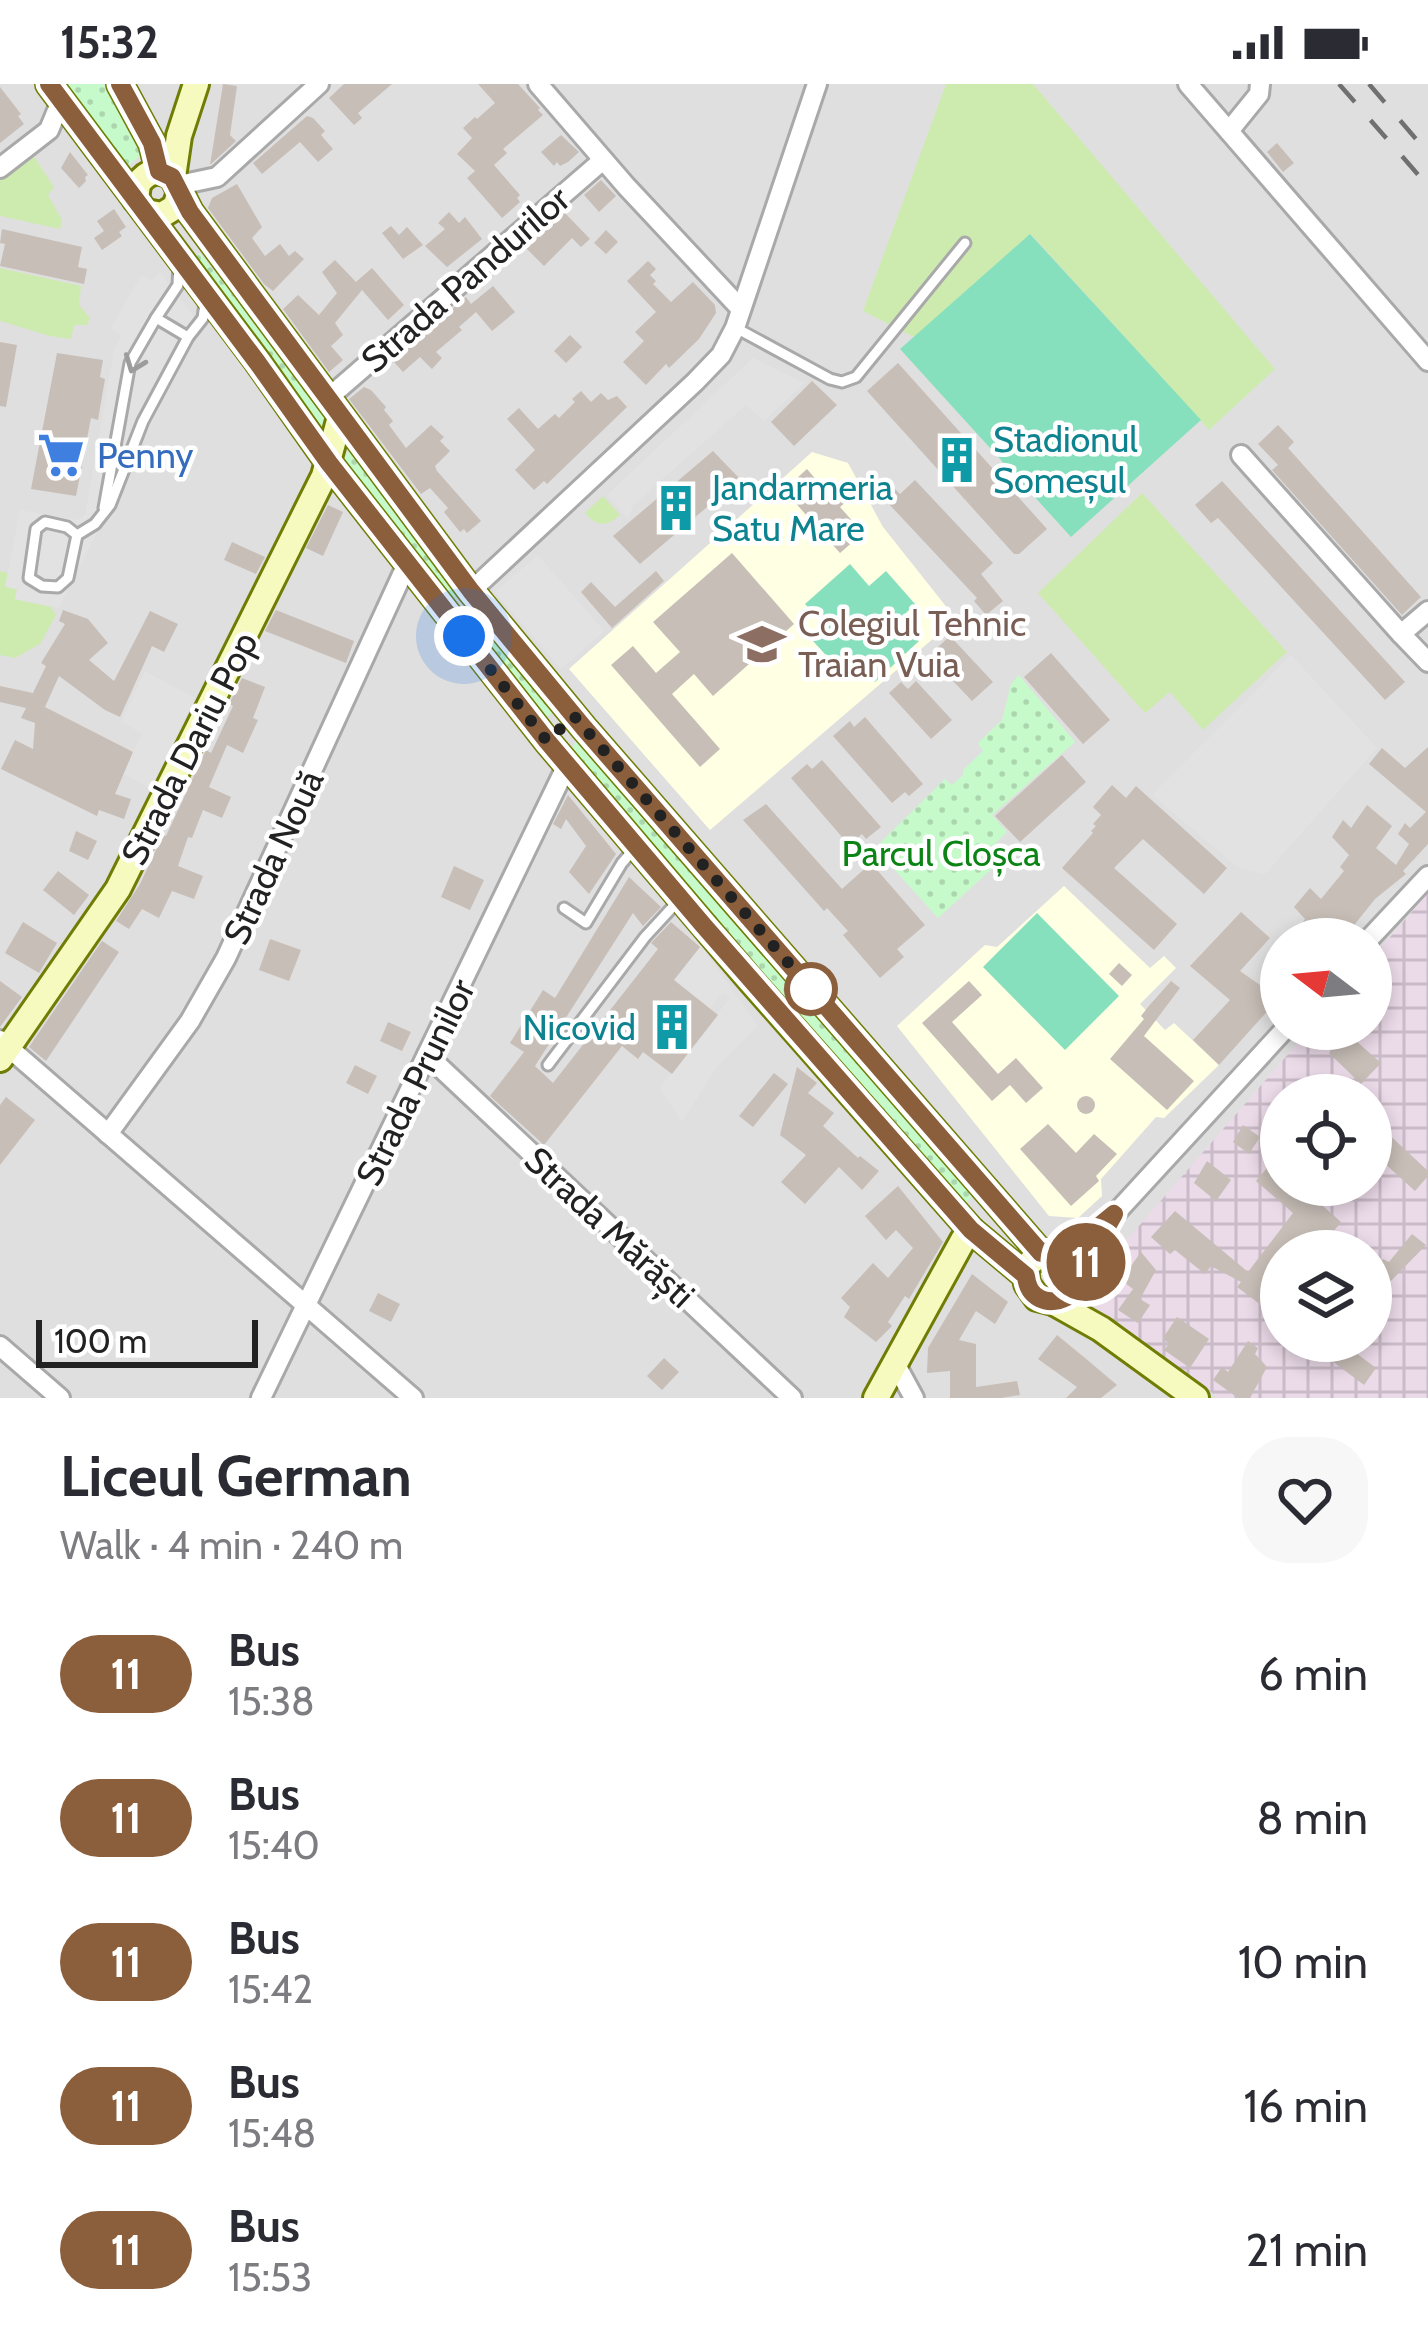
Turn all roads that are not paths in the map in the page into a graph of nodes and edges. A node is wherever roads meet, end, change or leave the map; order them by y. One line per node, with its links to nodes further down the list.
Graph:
1 (319, 84): 12 (street)
2 (538, 84): 10 (street)
3 (817, 84): 18 (street)
4 (1189, 84): 9 (street)
5 (1260, 84): 9 (street)
6 (123, 89): 8 (main road); 12 (main road)
7 (55, 92): 11 (street); 13 (main road)
8 (190, 95): 12 (main road)
9 (1229, 131): 20 (street)
10 (603, 160): 18 (street); 22 (street, Strada Pandurilor)
11 (0, 168)
12 (172, 181): 13 (main road); 13 (main road); 22 (main road)
13 (141, 206): 15 (main road)
14 (965, 243): 18 (lane)
15 (179, 259): 16 (main road); 17 (lane)
16 (206, 295): 19 (lane); 25 (main road)
17 (156, 318): 19 (lane); 21 (lane, one-way to 21)
18 (738, 318): 29 (street)
19 (188, 337): 23 (lane)
20 (1428, 361)
21 (124, 404): 23 (lane); 26 (lane)
22 (334, 408): 25 (main road, Strada Dariu Pop); 29 (main road)
23 (143, 421): 26 (lane)
24 (1241, 455): 31 (street)
25 (329, 463): 28 (main road); 41 (main road, Strada Dariu Pop)
26 (104, 513): 27 (lane)
27 (77, 535): 27 (lane)
28 (407, 564): 34 (main road); 45 (street, Strada Nouă)
29 (471, 591): 33 (main road)
30 (1428, 611): 31 (street)
31 (1401, 634): 32 (street)
32 (1428, 662)
33 (574, 716): 34 (street); 48 (main road)
34 (547, 741): 35 (main road)
35 (567, 765): 36 (main road); 43 (street, Strada Prunilor)
36 (636, 847): 38 (main road); 39 (lane)
37 (1428, 876): 40 (street)
38 (680, 899): 44 (lane); 47 (main road)
39 (564, 908)
40 (1389, 918)
41 (3, 1049): 45 (street)
42 (1266, 1050): 46 (street)
43 (428, 1055): 52 (street, Strada Prunilor); 58 (street, Strada Mărăști)
44 (548, 1065)
45 (107, 1134): 52 (street)
46 (1114, 1214): 48 (street); 51 (street)
47 (971, 1230): 48 (main road); 49 (main road); 50 (main road)
48 (1046, 1250): 49 (main road); 51 (main road)
49 (1017, 1268): 50 (main road); 51 (main road)
50 (945, 1274): 54 (main road)
51 (1068, 1289): 61 (main road)
52 (306, 1307): 56 (street, Strada Prunilor); 57 (street)
53 (0, 1346): 55 (street)
54 (895, 1363): 59 (main road); 60 (street)
55 (60, 1398)
56 (261, 1398)
57 (413, 1398)
58 (792, 1398)
59 (876, 1398)
60 (914, 1398)
61 (1196, 1398)

